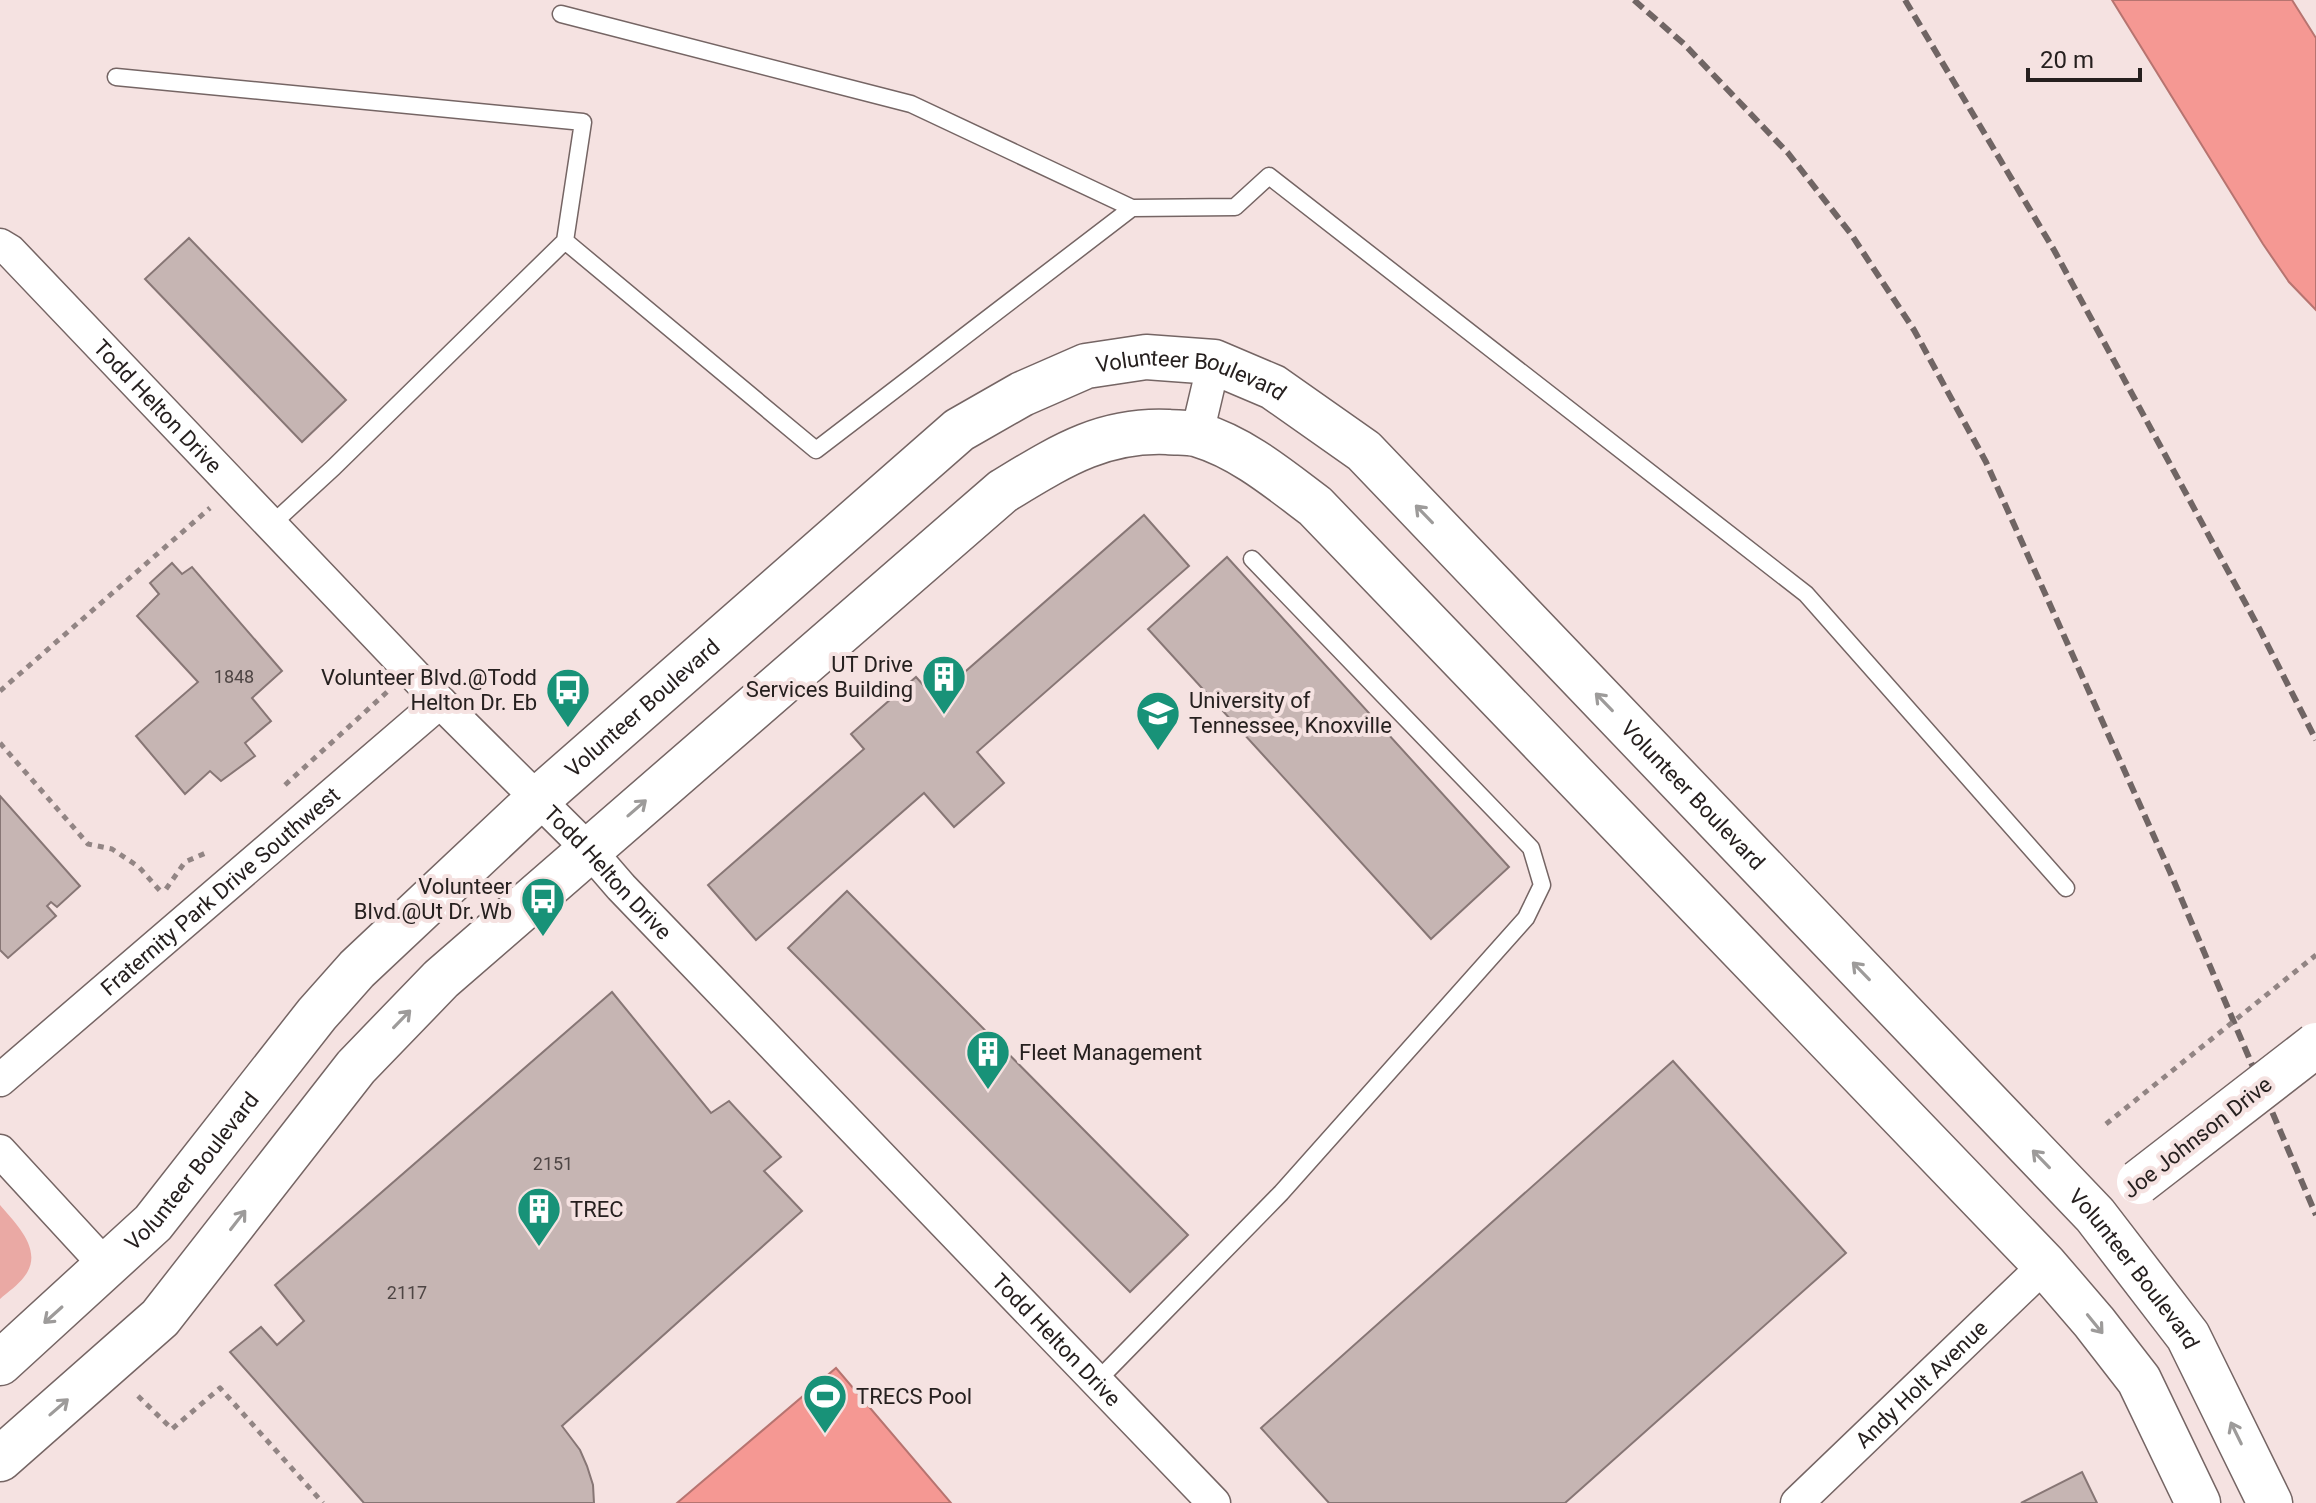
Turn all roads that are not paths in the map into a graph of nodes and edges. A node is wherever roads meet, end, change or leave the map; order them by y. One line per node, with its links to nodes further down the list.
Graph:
1 (561, 14): 3 (lane)
2 (116, 77): 4 (lane)
3 (1132, 208): 4 (lane); 13 (lane)
4 (565, 241): 8 (lane)
5 (0, 245): 8 (street, Todd Helton Drive)
6 (1214, 362): 7 (street); 11 (street, Volunteer Boulevard); 17 (street, Volunteer Boulevard, one-way to 6)
7 (1197, 434): 12 (street, one-way to 7); 18 (street)
8 (271, 525): 10 (street, Todd Helton Drive)
9 (1252, 559): 21 (lane)
10 (440, 702): 11 (street, Todd Helton Drive); 15 (street, Fraternity Park Drive Southwest)
11 (538, 799): 12 (street, Todd Helton Drive); 19 (street, Volunteer Boulevard)
12 (589, 850): 21 (street, Todd Helton Drive); 22 (street, one-way to 12)
13 (2066, 888)
14 (2316, 1045): 17 (street, Joe Johnson Drive, bridge)
15 (0, 1080)
16 (0, 1151): 19 (street)
17 (2095, 1215): 18 (street, Joe Johnson Drive); 26 (street, Volunteer Boulevard, one-way to 17)
18 (2045, 1265): 24 (street, Andy Holt Avenue); 25 (street, one-way to 25)
19 (107, 1267): 20 (street, Volunteer Boulevard, one-way to 20)
20 (0, 1363)
21 (1097, 1381): 23 (street, Todd Helton Drive)
22 (0, 1459)
23 (1214, 1503)
24 (1797, 1503)
25 (2198, 1503)
26 (2270, 1503)

